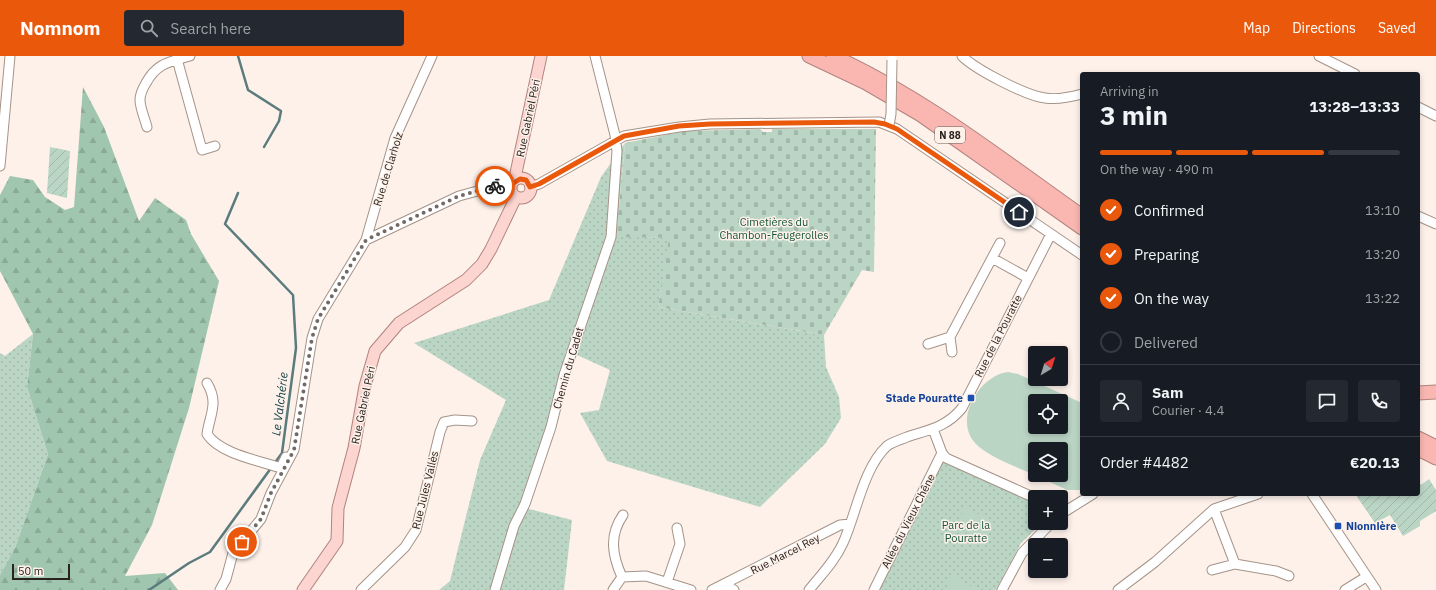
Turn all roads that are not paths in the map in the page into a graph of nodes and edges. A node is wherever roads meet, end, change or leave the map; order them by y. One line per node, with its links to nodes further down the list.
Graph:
1 (10, 56): 17 (street)
2 (190, 56): 12 (street)
3 (432, 56): 32 (street, Rue de Clarholz)
4 (541, 56): 24 (main road, Rue Gabriel Péri)
5 (595, 56): 21 (street, Chemin du Cadet)
6 (809, 56): 30 (highway, N 88)
7 (833, 56): 20 (highway, N 88)
8 (850, 56): 20 (highway, N 88)
9 (962, 56): 14 (street)
10 (1319, 56): 13 (street)
11 (892, 58): 18 (street, bridge)
12 (177, 60): 19 (street); 22 (street)
13 (1351, 72)
14 (1080, 94)
15 (1420, 108): 16 (street)
16 (1436, 116)
17 (2, 121): 23 (street)
18 (889, 125): 21 (street); 31 (street)
19 (147, 127)
20 (960, 131): 27 (highway, N 88)
21 (615, 141): 25 (street); 71 (street, Chemin du Cadet)
22 (215, 146)
23 (0, 166)
24 (515, 181): 25 (main road); 26 (main road); 32 (street)
25 (530, 187): 26 (main road)
26 (516, 196): 69 (main road, Rue Gabriel Péri)
27 (1080, 215)
28 (1420, 217): 29 (street)
29 (1436, 224)
30 (1080, 227)
31 (1051, 234): 34 (street); 36 (street, Rue de la Pouratte)
32 (366, 240): 44 (street, Rue de Clarholz)
33 (1000, 243): 35 (street)
34 (1080, 254)
35 (992, 258): 36 (street); 37 (street)
36 (1028, 278): 45 (street, Rue de la Pouratte)
37 (950, 337): 38 (street); 39 (street)
38 (928, 344)
39 (952, 352)
40 (207, 383): 44 (street)
41 (1436, 392): 42 (highway)
42 (1420, 393)
43 (472, 421): 70 (street, Rue Jules Vallès)
44 (299, 422): 68 (street)
45 (934, 429): 49 (street); 58 (street, Rue de la Pouratte)
46 (1420, 439): 47 (highway)
47 (1436, 447)
48 (1420, 450): 50 (highway)
49 (942, 453): 51 (street); 76 (street, Allée du Vieux Chêne)
50 (1436, 458)
51 (1028, 495)
52 (1089, 496): 55 (street)
53 (1252, 496): 56 (street)
54 (1313, 496): 65 (street)
55 (1068, 508)
56 (1214, 509): 61 (street); 78 (street)
57 (623, 515): 64 (street)
58 (850, 524): 67 (street, Rue Marcel Rey); 75 (street, Rue de la Pouratte)
59 (677, 528): 66 (street)
60 (1044, 530): 77 (street)
61 (1235, 564): 62 (street); 63 (street)
62 (1212, 570)
63 (1289, 576)
64 (622, 577): 66 (street); 72 (street)
65 (1366, 577): 79 (street); 80 (street)
66 (667, 582): 73 (street)
67 (716, 589): 74 (street, Rue Marcel Rey)
68 (220, 590)
69 (303, 590)
70 (361, 590)
71 (495, 590)
72 (613, 590)
73 (691, 590)
74 (734, 590)
75 (809, 590)
76 (874, 590)
77 (1003, 590)
78 (1118, 590)
79 (1345, 590)
80 (1376, 590)

